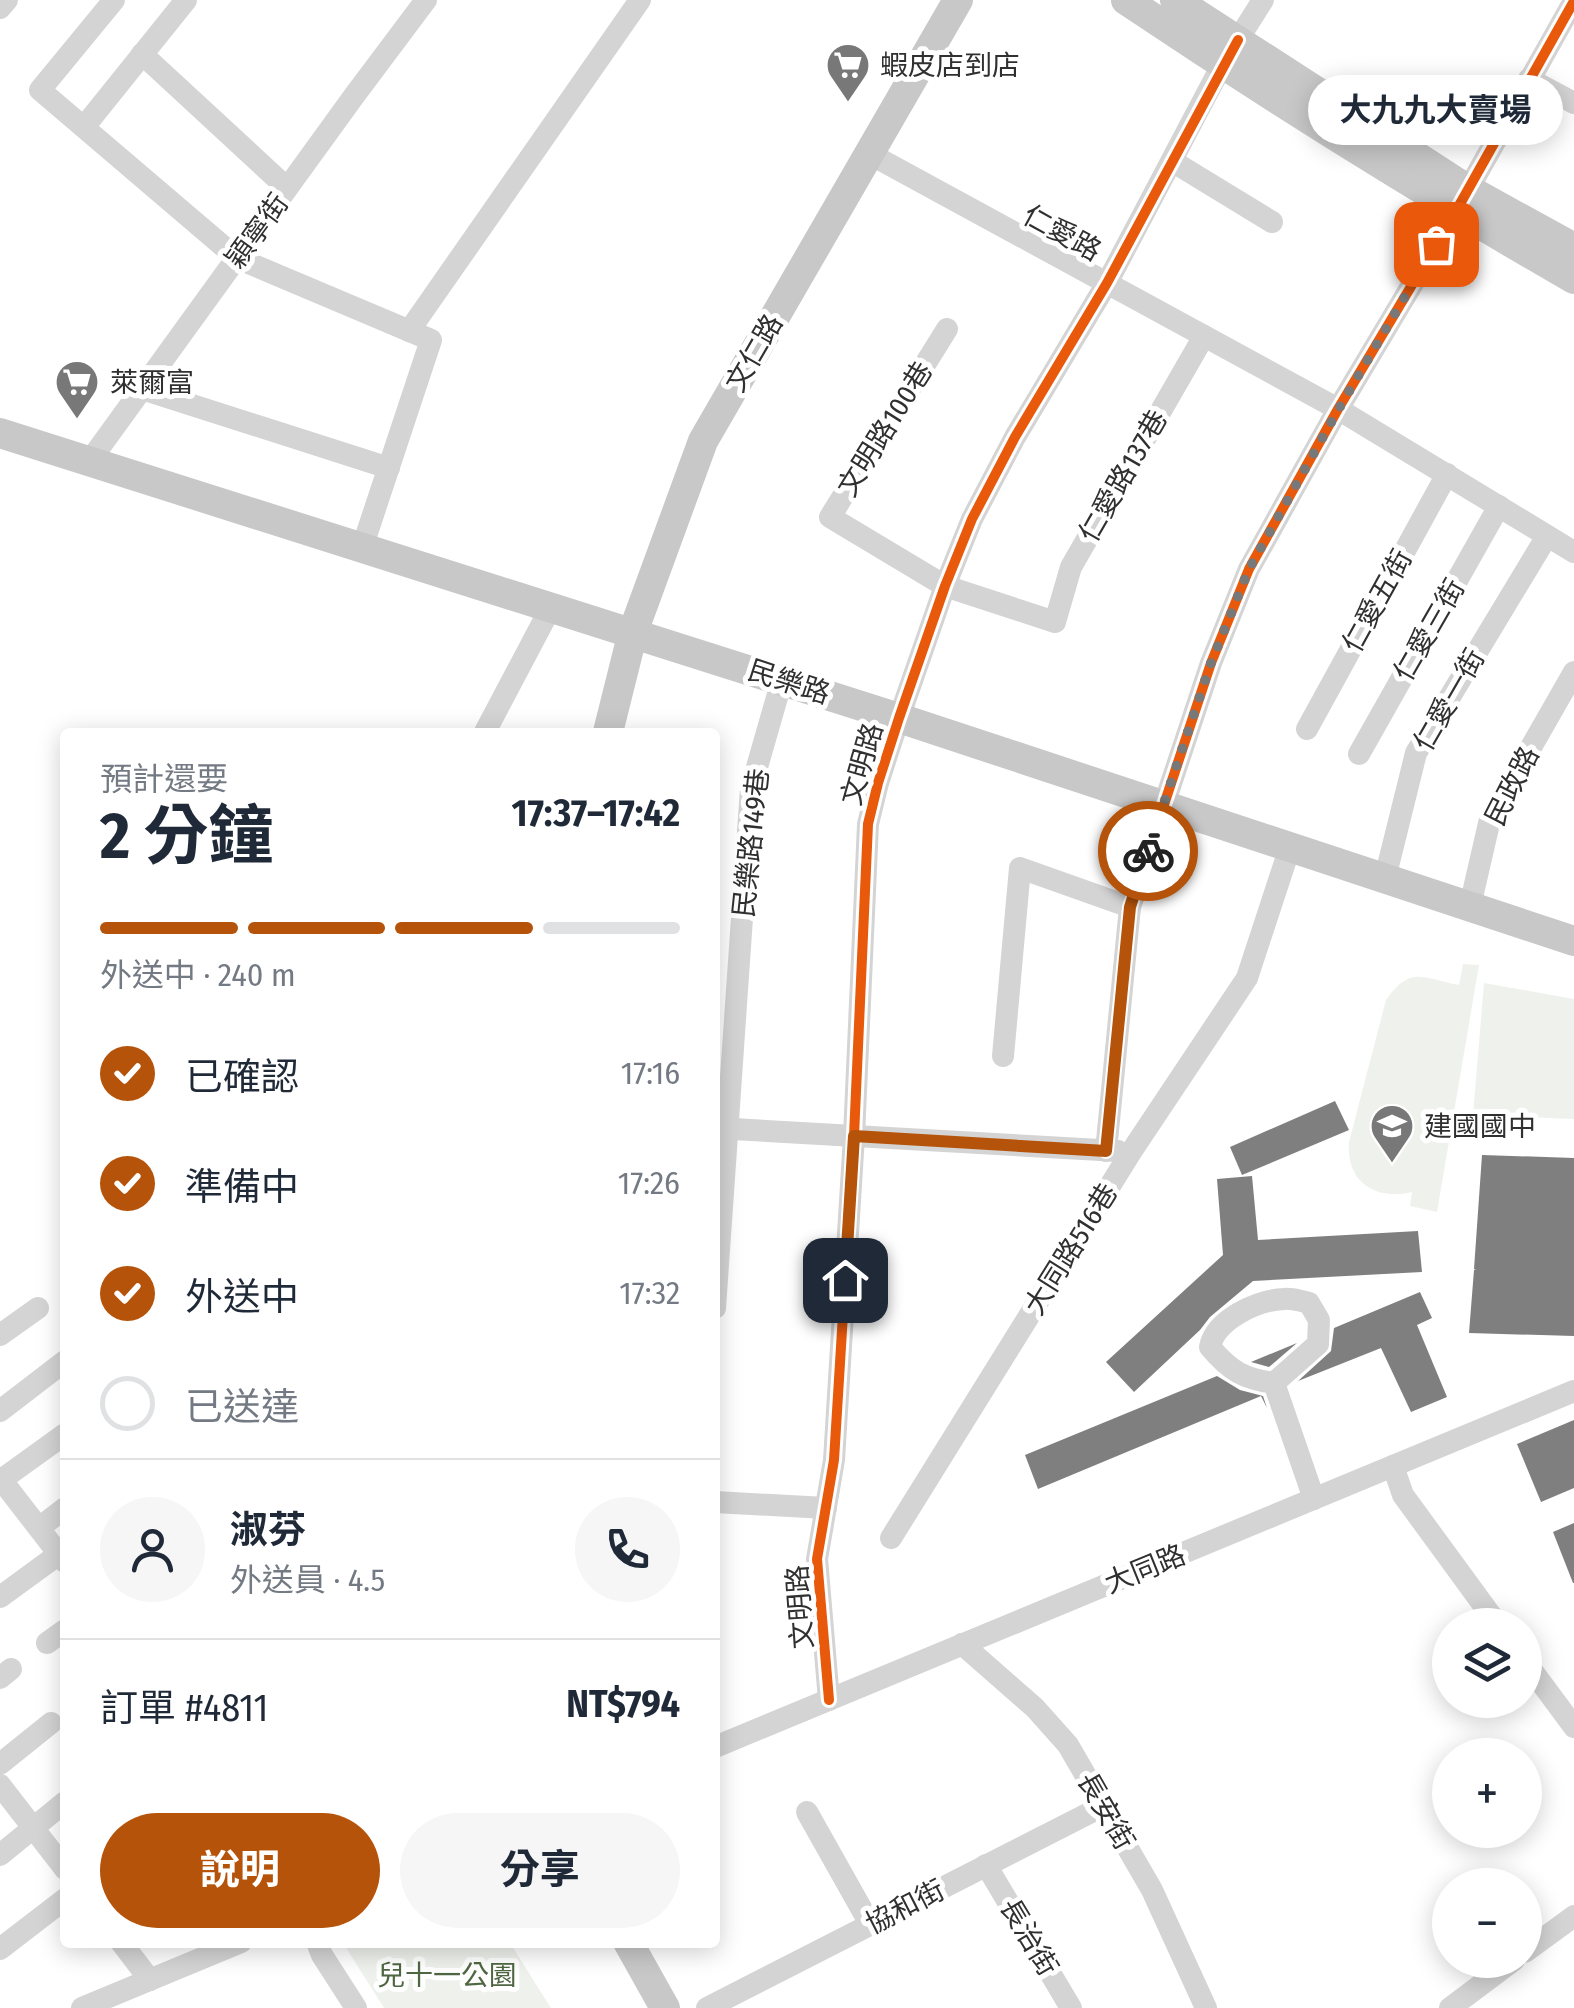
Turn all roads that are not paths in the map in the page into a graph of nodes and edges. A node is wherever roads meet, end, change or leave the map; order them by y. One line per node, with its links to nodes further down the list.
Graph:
1 (7, 0): 11 (street)
2 (114, 0): 16 (street)
3 (186, 0): 13 (street)
4 (426, 0): 19 (street, 穎寧街)
5 (640, 0): 27 (street)
6 (958, 0): 17 (main road, 文仁路)
7 (1126, 0): 12 (main road)
8 (1175, 0): 12 (main road)
9 (1263, 0): 12 (street, 文明路)
10 (1574, 0): 14 (street)
11 (0, 8)
12 (1230, 52): 18 (street, 文明路); 20 (main road)
13 (142, 54): 16 (street); 19 (street)
14 (1529, 79): 15 (street); 20 (street)
15 (1574, 103)
16 (84, 127): 23 (street)
17 (870, 154): 25 (street, 仁愛路); 41 (main road, 文仁路)
18 (1172, 161): 21 (street); 25 (street, 文明路)
19 (287, 188): 23 (street, 穎寧街)
20 (1461, 200): 22 (main road); 24 (main road); 30 (street)
21 (1272, 222)
22 (1574, 248)
23 (237, 258): 27 (street); 29 (street, 穎寧街)
24 (1574, 279)
25 (1107, 283): 28 (street, 仁愛路); 39 (street, 文明路)
26 (948, 329): 39 (street, 文明路100巷)
27 (409, 330): 33 (street)
28 (1204, 336): 30 (street, 仁愛路); 39 (street, 仁愛路137巷)
29 (142, 389): 32 (street, 穎寧街); 33 (street)
30 (1338, 410): 34 (street, 仁愛路); 49 (street)
31 (0, 433): 32 (main road, 民樂路)
32 (89, 462): 37 (main road, 民樂路)
33 (389, 468): 37 (street)
34 (1446, 474): 35 (street, 仁愛路); 47 (street, 仁愛五街)
35 (1499, 506): 36 (street, 仁愛路); 48 (street, 仁愛三街)
36 (1546, 536): 38 (street, 仁愛路); 51 (street, 仁愛一街)
37 (362, 548): 40 (main road, 民樂路)
38 (1574, 552)
39 (945, 586): 44 (street, 文明路)
40 (551, 607): 41 (main road, 民樂路); 45 (street)
41 (633, 632): 43 (main road, 民樂路); 46 (main road, 文仁路)
42 (1574, 672): 52 (street, 民政路)
43 (782, 680): 44 (main road, 民樂路); 56 (street, 民樂路149巷)
44 (900, 718): 49 (main road, 民樂路); 57 (street, 文明路)
45 (487, 728)
46 (609, 728)
47 (1307, 729)
48 (1359, 754)
49 (1163, 804): 50 (main road, 民樂路); 53 (street)
50 (1290, 846): 51 (main road, 民樂路); 59 (street, 大同路516巷)
51 (1385, 878): 52 (main road, 民樂路)
52 (1470, 906): 54 (main road, 民樂路)
53 (1130, 907): 55 (street); 58 (street)
54 (1574, 940)
55 (1003, 1056)
56 (722, 1128): 57 (street); 60 (street, 民樂路149巷)
57 (854, 1136): 58 (street); 73 (street, 文明路)
58 (1106, 1151): 59 (street)
59 (1131, 1152): 76 (street, 大同路516巷)
60 (720, 1179)
61 (38, 1308): 62 (street)
62 (0, 1336)
63 (60, 1366): 66 (street)
64 (1274, 1384): 64 (street); 70 (street)
65 (1574, 1391): 68 (street, 大同路)
66 (0, 1411)
67 (60, 1438): 69 (street)
68 (1393, 1466): 70 (street, 大同路); 80 (street)
69 (1, 1479): 72 (street)
70 (1314, 1499): 81 (street, 大同路)
71 (720, 1502): 73 (street)
72 (9, 1508): 75 (street)
73 (826, 1508): 83 (street, 文明路)
74 (60, 1512): 75 (street)
75 (39, 1528): 77 (street)
76 (891, 1538)
77 (60, 1555)
78 (60, 1559): 79 (street)
79 (0, 1598)
80 (1485, 1608)
81 (962, 1644): 83 (street, 大同路); 90 (street, 長安街)
82 (1542, 1684): 85 (street)
83 (829, 1700): 86 (street, 大同路)
84 (52, 1723): 87 (street)
85 (1574, 1727)
86 (720, 1744)
87 (0, 1764)
88 (0, 1785): 92 (street)
89 (60, 1806): 92 (street)
90 (1103, 1806): 95 (street, 協和街); 112 (street, 長安街)
91 (807, 1812): 98 (street)
92 (33, 1828): 93 (street); 94 (street)
93 (0, 1855)
94 (60, 1863)
95 (986, 1865): 98 (street, 協和街); 111 (street, 長治街)
96 (60, 1903): 104 (street)
97 (1574, 1916): 99 (street)
98 (870, 1924): 110 (street, 協和街)
99 (1542, 1940)
100 (126, 1948): 106 (street)
101 (227, 1948): 106 (street)
102 (319, 1948): 108 (street)
103 (631, 1948): 109 (main road)
104 (0, 1949)
105 (1490, 1978): 113 (street)
106 (150, 1980): 107 (street)
107 (82, 2008)
108 (356, 2008)
109 (665, 2008)
110 (707, 2008)
111 (1071, 2008)
112 (1206, 2008)
113 (1450, 2008)

